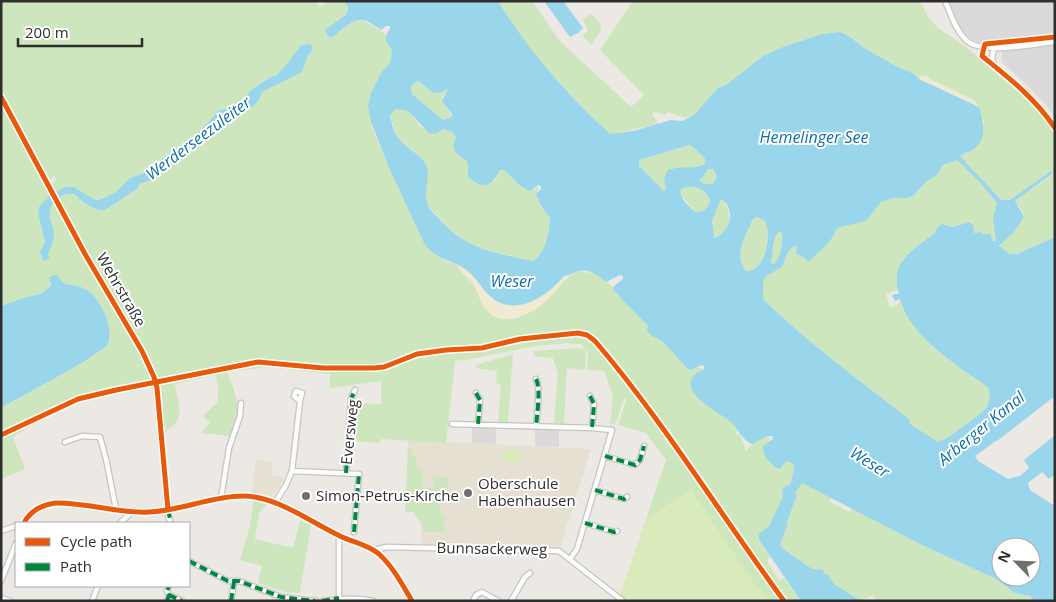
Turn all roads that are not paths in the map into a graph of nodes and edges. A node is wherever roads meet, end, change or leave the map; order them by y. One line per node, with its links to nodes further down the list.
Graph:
1 (945, 1): 3 (street)
2 (1055, 42): 3 (street)
3 (994, 48): 5 (street)
4 (1, 97): 26 (street, Wehrstraße)
5 (1055, 128)
6 (536, 379): 14 (street)
7 (355, 390): 20 (street, Eversweg)
8 (476, 393): 13 (street)
9 (590, 396): 15 (street)
10 (300, 401): 19 (street)
11 (240, 403): 23 (street)
12 (452, 424): 13 (street)
13 (478, 425): 14 (street)
14 (536, 426): 15 (street)
15 (592, 428): 18 (street)
16 (65, 442): 25 (street)
17 (644, 446): 18 (street)
18 (605, 456): 21 (street)
19 (292, 471): 20 (street, Eversweg); 24 (street)
20 (346, 473): 35 (street, Eversweg)
21 (595, 490): 22 (street); 31 (street)
22 (627, 497)
23 (220, 498): 24 (street); 26 (street)
24 (275, 503): 36 (street)
25 (119, 509): 27 (street); 28 (street); 29 (street)
26 (168, 510): 27 (street); 30 (street, Wehrstraße)
27 (133, 511): 29 (street)
28 (25, 522)
29 (121, 522)
30 (171, 522)
31 (585, 523): 34 (street); 39 (street)
32 (15, 526): 33 (street)
33 (1, 531)
34 (617, 531)
35 (354, 532)
36 (339, 536): 38 (street); 47 (street)
37 (15, 546): 42 (street)
38 (376, 552): 39 (street, Bunnsackerweg); 56 (street)
39 (570, 559): 60 (street, Bunnsackerweg)
40 (190, 562): 43 (street)
41 (530, 573): 59 (street)
42 (1, 581)
43 (234, 582): 48 (street); 52 (street)
44 (98, 587): 50 (street)
45 (1, 598): 49 (street)
46 (168, 598): 51 (street)
47 (339, 599): 54 (street); 55 (street)
48 (285, 600): 53 (street)
49 (10, 601)
50 (92, 601)
51 (182, 601)
52 (230, 601)
53 (315, 601)
54 (322, 601)
55 (373, 601)
56 (412, 601)
57 (472, 601): 58 (street)
58 (498, 601)
59 (511, 601)
60 (624, 601)

